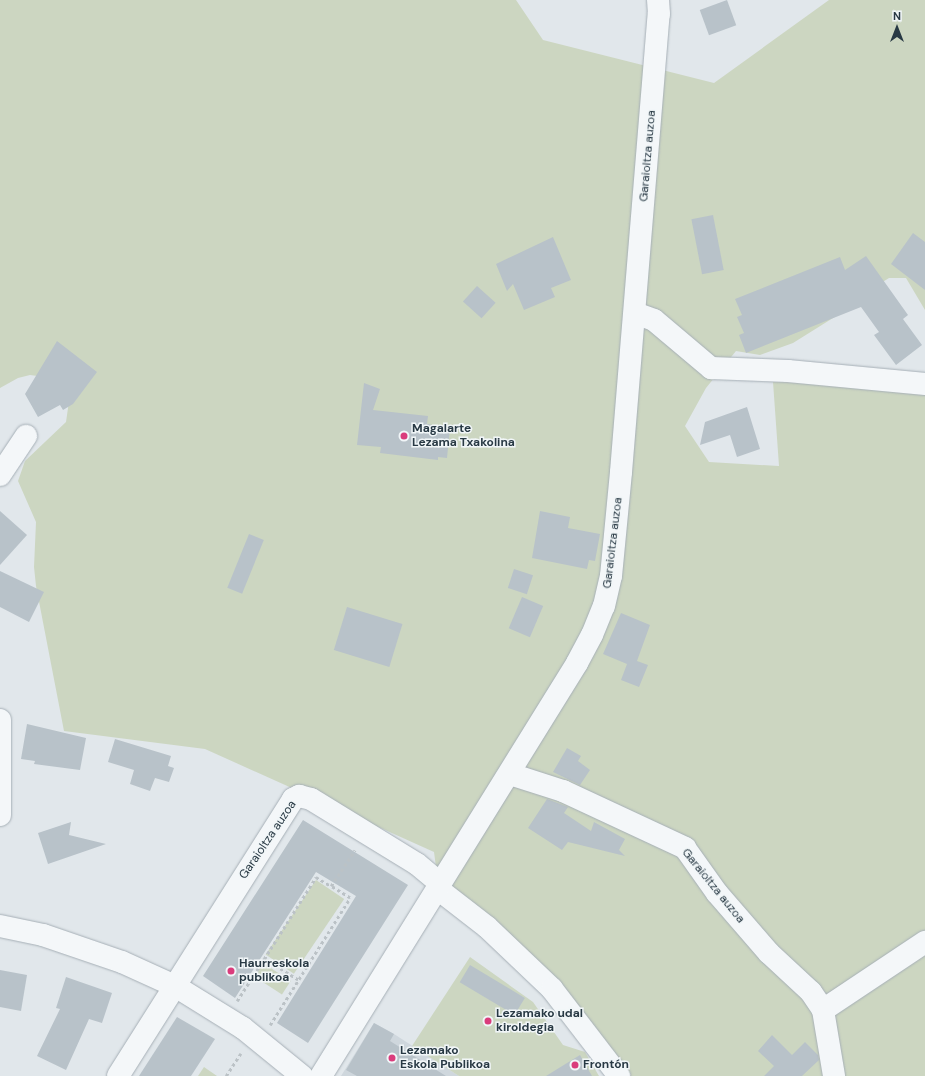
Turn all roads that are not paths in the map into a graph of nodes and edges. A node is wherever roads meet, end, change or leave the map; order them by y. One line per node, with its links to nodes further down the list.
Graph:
1 (658, 0): 2 (street, Garaioltza auzoa)
2 (635, 313): 3 (street); 7 (street, Garaioltza auzoa)
3 (925, 384)
4 (26, 436): 5 (street)
5 (0, 476)
6 (0, 720): 8 (street)
7 (510, 774): 9 (street, Garaioltza auzoa); 13 (street, Garaioltza auzoa)
8 (0, 815)
9 (440, 886): 12 (street, Garaioltza auzoa); 16 (street, Garaioltza auzoa); 17 (street, Garaioltza auzoa)
10 (0, 926): 12 (street)
11 (925, 942): 13 (street)
12 (175, 986): 14 (street, Garaioltza auzoa); 15 (street)
13 (823, 1010): 18 (street, Garaioltza auzoa)
14 (118, 1076)
15 (302, 1076)
16 (321, 1076)
17 (619, 1076)
18 (834, 1076)

